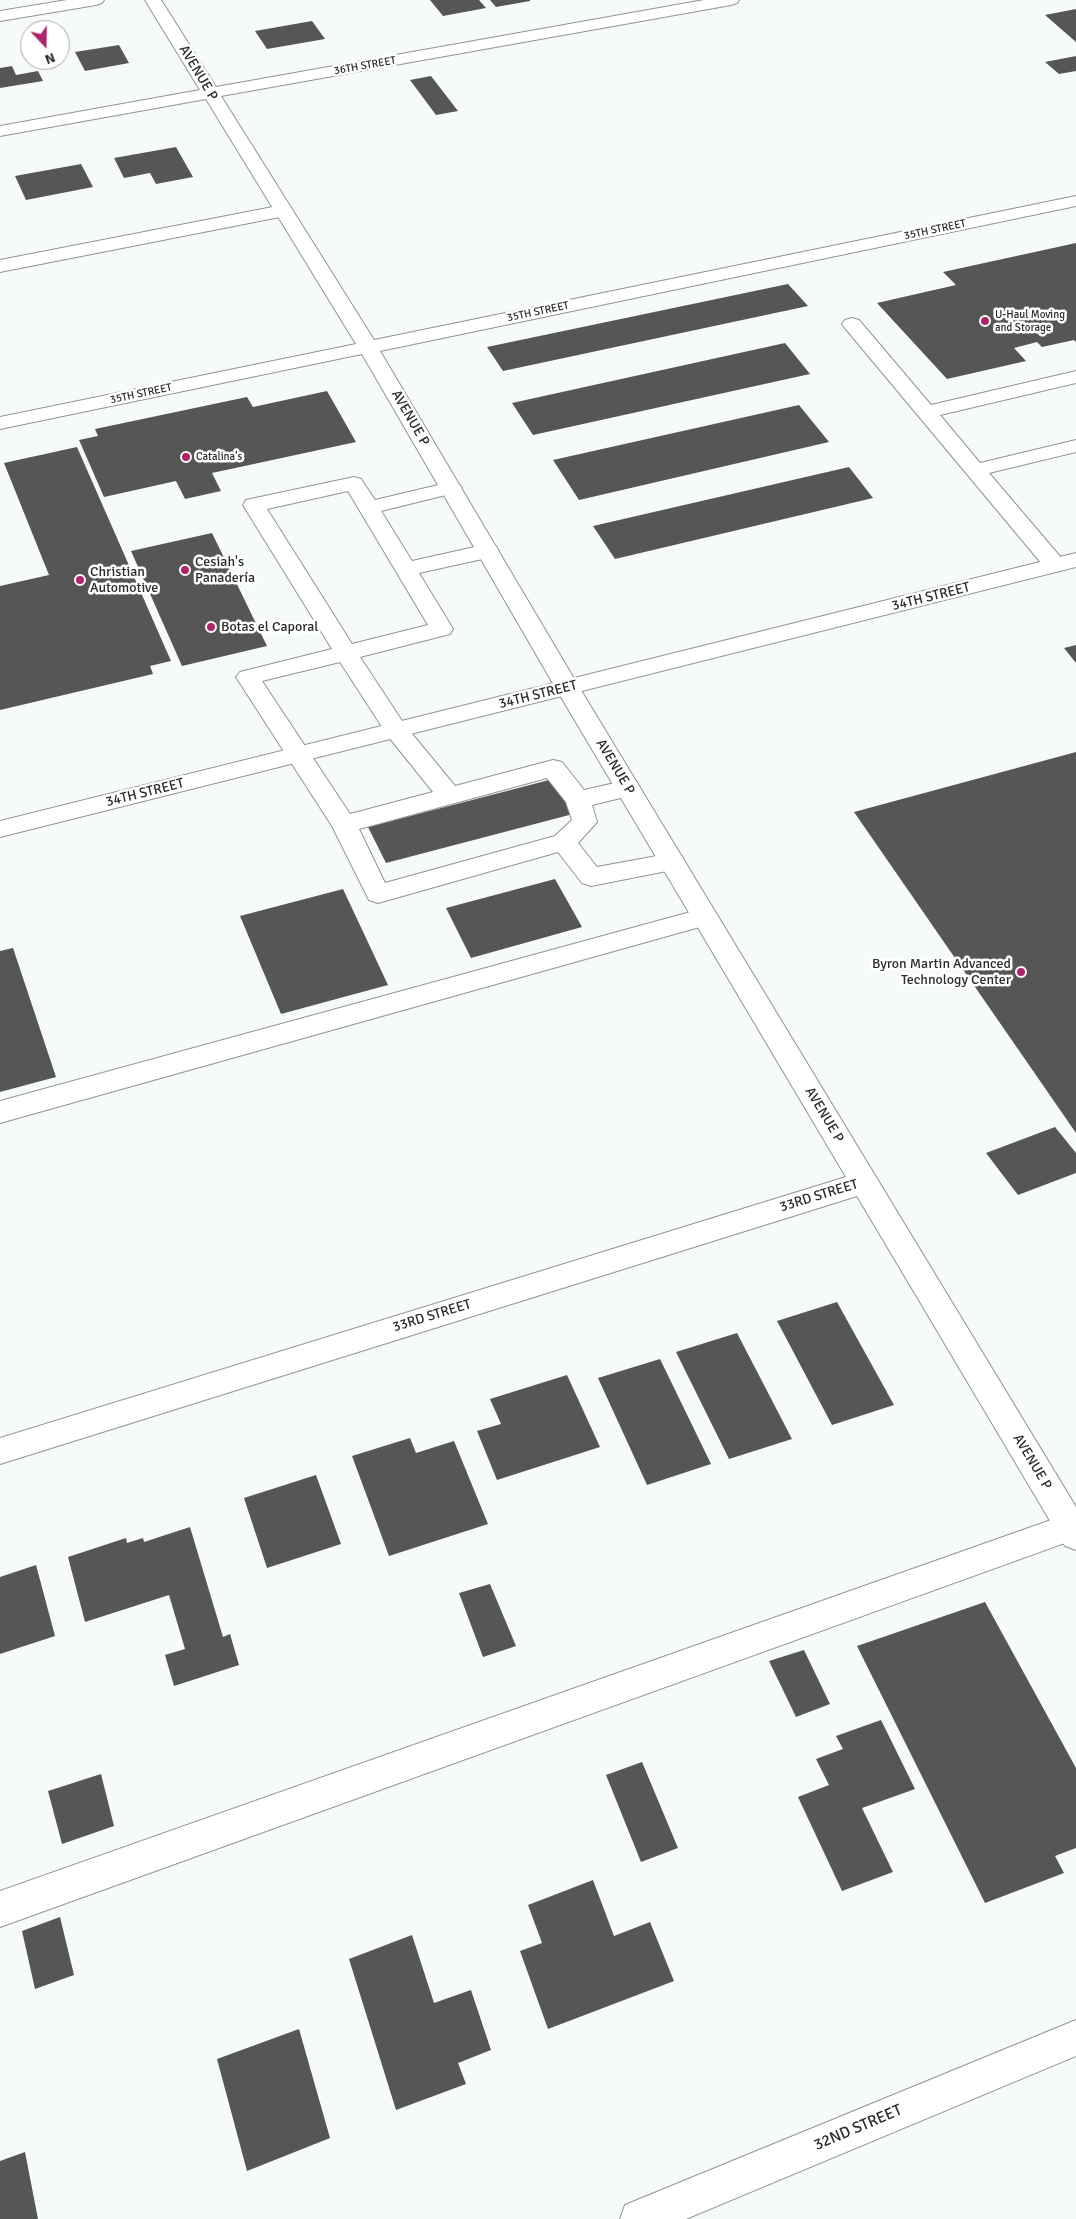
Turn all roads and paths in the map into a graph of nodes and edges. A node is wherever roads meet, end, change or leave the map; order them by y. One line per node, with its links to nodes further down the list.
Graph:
1 (96, 0): 4 (street)
2 (153, 0): 5 (street, AVENUE P)
3 (731, 0): 5 (street, 36TH STREET)
4 (0, 16)
5 (210, 94): 6 (street, 36TH STREET); 8 (street, AVENUE P)
6 (0, 131)
7 (1076, 201): 11 (street, 35TH STREET)
8 (283, 211): 9 (street); 11 (street, AVENUE P)
9 (0, 266)
10 (852, 324): 13 (street)
11 (368, 347): 14 (street, 35TH STREET); 17 (street, AVENUE P)
12 (1076, 377): 13 (street)
13 (926, 412): 16 (street)
14 (0, 423)
15 (1076, 446): 16 (street)
16 (975, 470): 20 (street)
17 (451, 488): 18 (street); 19 (street, AVENUE P)
18 (370, 507): 21 (street); 22 (street)
19 (488, 551): 21 (street); 23 (street, AVENUE P)
20 (1066, 563): 23 (street, 34TH STREET)
21 (406, 569): 22 (street)
22 (346, 653): 24 (street); 25 (street)
23 (567, 688): 24 (street, 34TH STREET); 26 (street, AVENUE P)
24 (396, 730): 25 (street, 34TH STREET); 27 (street)
25 (298, 755): 29 (street); 30 (street, 34TH STREET)
26 (628, 788): 28 (street); 32 (street, AVENUE P)
27 (449, 794): 28 (street); 29 (street)
28 (578, 800): 31 (street)
29 (344, 824): 31 (street)
30 (0, 829)
31 (564, 842): 32 (street)
32 (673, 862): 33 (street, AVENUE P)
33 (705, 917): 34 (street); 35 (street, AVENUE P)
34 (0, 1112)
35 (864, 1182): 36 (street, 33RD STREET); 37 (street, AVENUE P)
36 (0, 1451)
37 (1073, 1531): 38 (street)
38 (0, 1909)
39 (1076, 2038): 40 (street, 32ND STREET)
40 (639, 2219)

